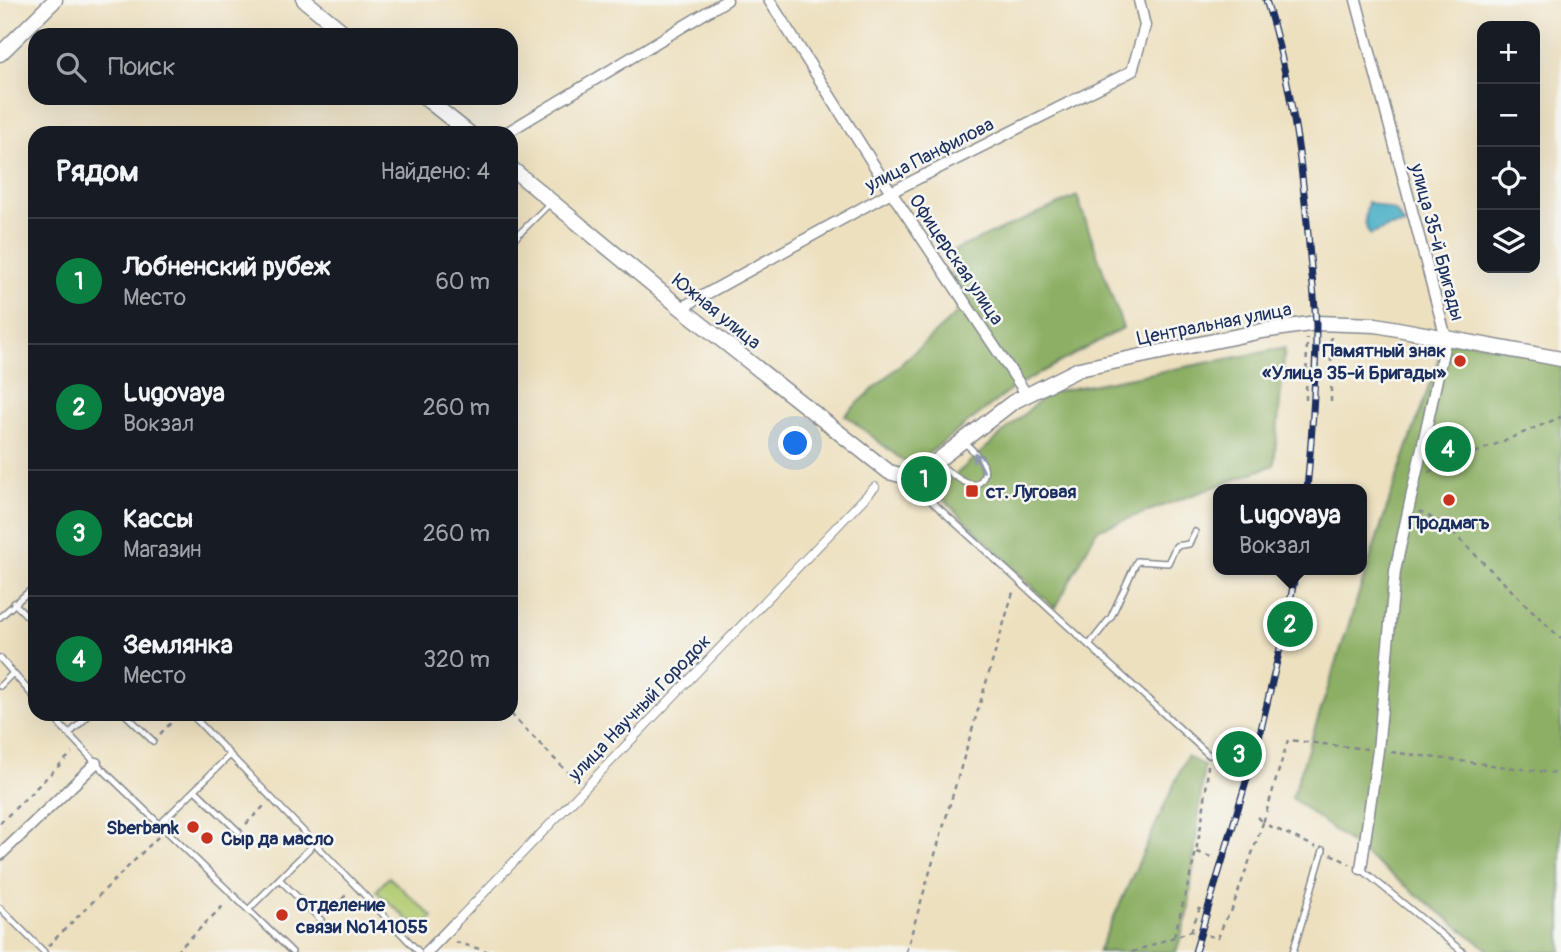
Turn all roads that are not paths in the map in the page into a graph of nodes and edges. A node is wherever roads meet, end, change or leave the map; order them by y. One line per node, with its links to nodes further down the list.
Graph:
1 (55, 0): 8 (street)
2 (304, 0): 7 (street)
3 (727, 0): 11 (street)
4 (769, 0): 13 (street, Офицерская улица)
5 (1139, 0): 13 (street, улица Панфилова)
6 (1356, 0): 17 (street, улица 35-й Бригады)
7 (338, 28)
8 (0, 54)
9 (434, 105): 10 (street)
10 (460, 126)
11 (518, 126)
12 (518, 173): 14 (street, Южная улица)
13 (891, 192): 16 (street, улица Панфилова); 19 (street, Офицерская улица)
14 (552, 201): 15 (lane); 16 (street, Южная улица)
15 (518, 235)
16 (681, 308): 22 (street, Южная улица)
17 (1446, 338): 18 (street, Центральная улица); 19 (street, Центральная улица); 49 (street, улица 35-й Бригады)
18 (1561, 359)
19 (1027, 396): 20 (street, Центральная улица)
20 (962, 441): 21 (street, Центральная улица); 21 (lane, one-way to 20)
21 (936, 462): 22 (street, Центральная улица)
22 (904, 476): 29 (lane)
23 (876, 487): 54 (street, улица Научный Городок)
24 (1195, 532): 29 (lane)
25 (28, 592): 26 (lane)
26 (14, 603): 27 (lane); 28 (lane)
27 (0, 617)
28 (28, 617)
29 (1089, 645): 41 (lane)
30 (0, 658): 31 (lane)
31 (12, 674): 32 (lane); 33 (lane)
32 (0, 686)
33 (28, 691)
34 (57, 721): 38 (lane)
35 (83, 721): 38 (lane)
36 (132, 721): 39 (lane)
37 (198, 721): 40 (lane)
38 (69, 734): 42 (lane)
39 (153, 741)
40 (230, 755): 43 (lane); 46 (lane)
41 (1209, 755)
42 (96, 763): 44 (lane); 48 (street)
43 (195, 790): 44 (lane); 45 (lane)
44 (160, 824): 52 (lane)
45 (239, 832)
46 (314, 843): 50 (lane); 57 (lane)
47 (1323, 850): 59 (lane)
48 (0, 855)
49 (1361, 869): 60 (lane)
50 (279, 878): 52 (lane); 53 (lane)
51 (0, 908): 55 (lane)
52 (248, 909): 56 (lane)
53 (321, 920)
54 (454, 924): 58 (street, улица Научный Городок)
55 (43, 951)
56 (292, 952)
57 (419, 952)
58 (427, 952)
59 (1293, 952)
60 (1463, 952)

